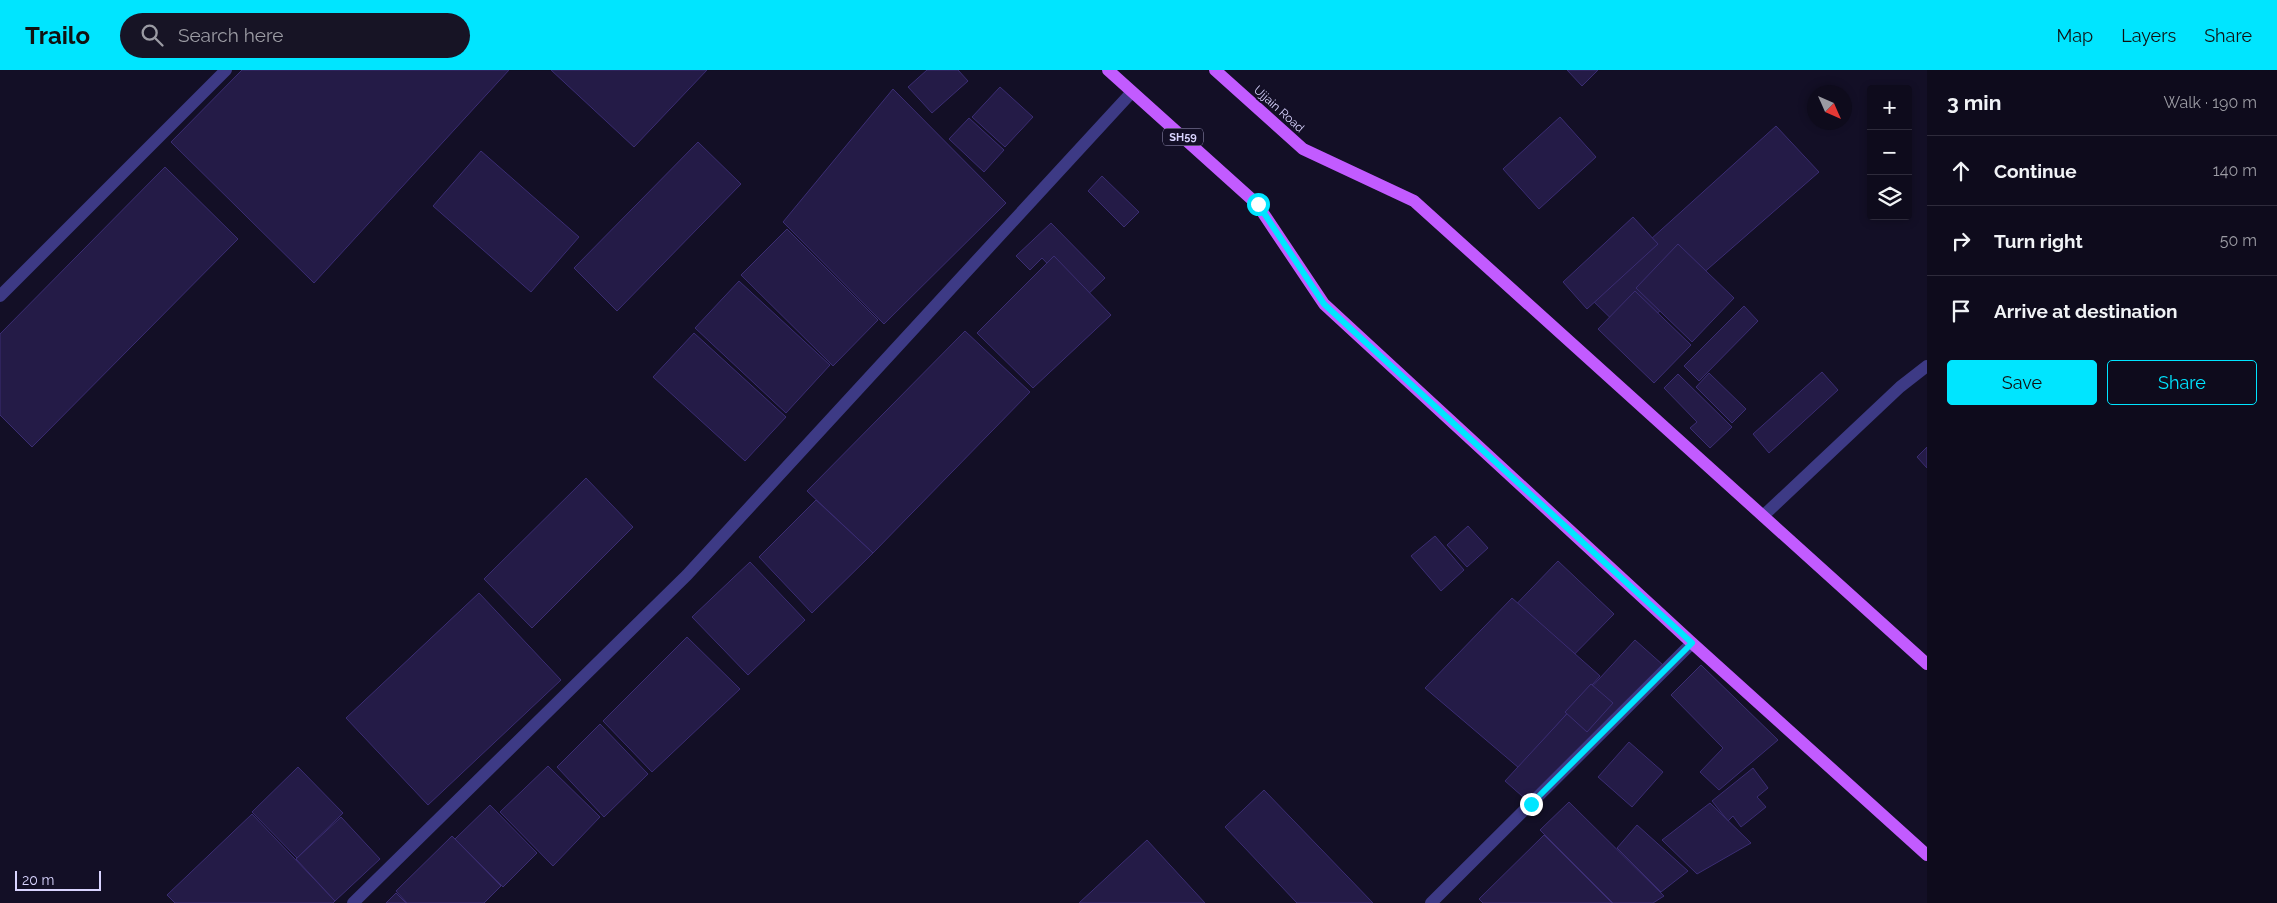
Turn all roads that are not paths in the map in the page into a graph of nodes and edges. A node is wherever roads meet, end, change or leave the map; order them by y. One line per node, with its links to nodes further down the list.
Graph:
1 (226, 70): 5 (lane)
2 (1108, 70): 4 (main road, SH59)
3 (1215, 70): 7 (main road, Ujjain Road)
4 (1132, 92): 8 (main road, SH59); 11 (lane)
5 (0, 296)
6 (1927, 366): 7 (lane)
7 (1763, 516): 9 (main road, Ujjain Road)
8 (1692, 643): 10 (main road); 12 (lane)
9 (1927, 664)
10 (1927, 855)
11 (353, 903)
12 (1431, 903)

